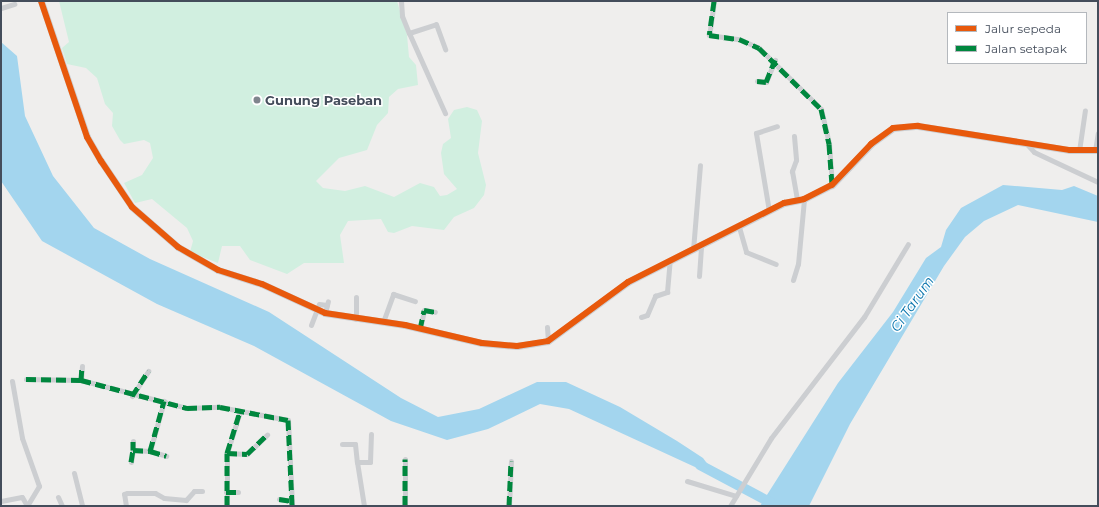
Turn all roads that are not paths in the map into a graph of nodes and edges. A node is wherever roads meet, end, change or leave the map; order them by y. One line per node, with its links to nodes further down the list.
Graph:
1 (41, 1): 33 (street)
2 (401, 1): 6 (street)
3 (714, 1): 8 (street)
4 (14, 4): 5 (street)
5 (1, 8)
6 (409, 33): 7 (street); 11 (street)
7 (445, 49)
8 (775, 60): 9 (street); 20 (street)
9 (757, 80)
10 (1085, 110): 17 (street)
11 (445, 113)
12 (777, 126): 22 (street)
13 (1098, 133): 16 (street)
14 (794, 136): 21 (street)
15 (1026, 142): 17 (street); 19 (street); 20 (street)
16 (1096, 150): 17 (street)
17 (1079, 151)
18 (700, 164): 26 (street)
19 (1098, 182)
20 (832, 185): 21 (street)
21 (800, 199): 22 (street); 30 (street)
22 (769, 211): 23 (street)
23 (739, 227): 25 (street); 28 (street)
24 (908, 244): 67 (street)
25 (701, 246): 26 (street); 29 (street)
26 (692, 250): 27 (street)
27 (670, 260): 35 (street); 41 (street)
28 (776, 264)
29 (699, 276)
30 (793, 280)
31 (356, 297): 36 (street)
32 (415, 301): 37 (street)
33 (317, 310): 36 (street); 38 (street)
34 (435, 312): 40 (street)
35 (641, 317)
36 (356, 319): 37 (street)
37 (383, 322): 40 (street)
38 (311, 325)
39 (547, 327): 41 (street)
40 (420, 329): 41 (street)
41 (548, 341)
42 (82, 366): 45 (street)
43 (148, 371): 47 (street)
44 (26, 379): 45 (street)
45 (81, 380): 47 (street)
46 (12, 381): 72 (street)
47 (132, 396): 48 (street)
48 (164, 401): 49 (street); 55 (street)
49 (240, 411): 56 (street); 71 (street)
50 (372, 434): 61 (street)
51 (267, 435): 56 (street)
52 (133, 441): 54 (street)
53 (342, 444): 61 (street)
54 (133, 450): 55 (street); 60 (street)
55 (150, 451): 57 (street)
56 (228, 453): 65 (street)
57 (166, 456)
58 (406, 459): 78 (street)
59 (511, 460): 79 (street)
60 (131, 462)
61 (357, 462): 77 (street)
62 (74, 473): 74 (street)
63 (686, 481): 67 (street)
64 (202, 491): 75 (street)
65 (226, 492): 66 (street); 76 (street)
66 (238, 492)
67 (736, 496): 80 (street)
68 (58, 497): 73 (street)
69 (279, 499): 71 (street)
70 (1, 501): 72 (street)
71 (292, 504)
72 (27, 505)
73 (62, 506)
74 (82, 506)
75 (126, 506)
76 (227, 506)
77 (364, 506)
78 (404, 506)
79 (509, 506)
80 (730, 506)

